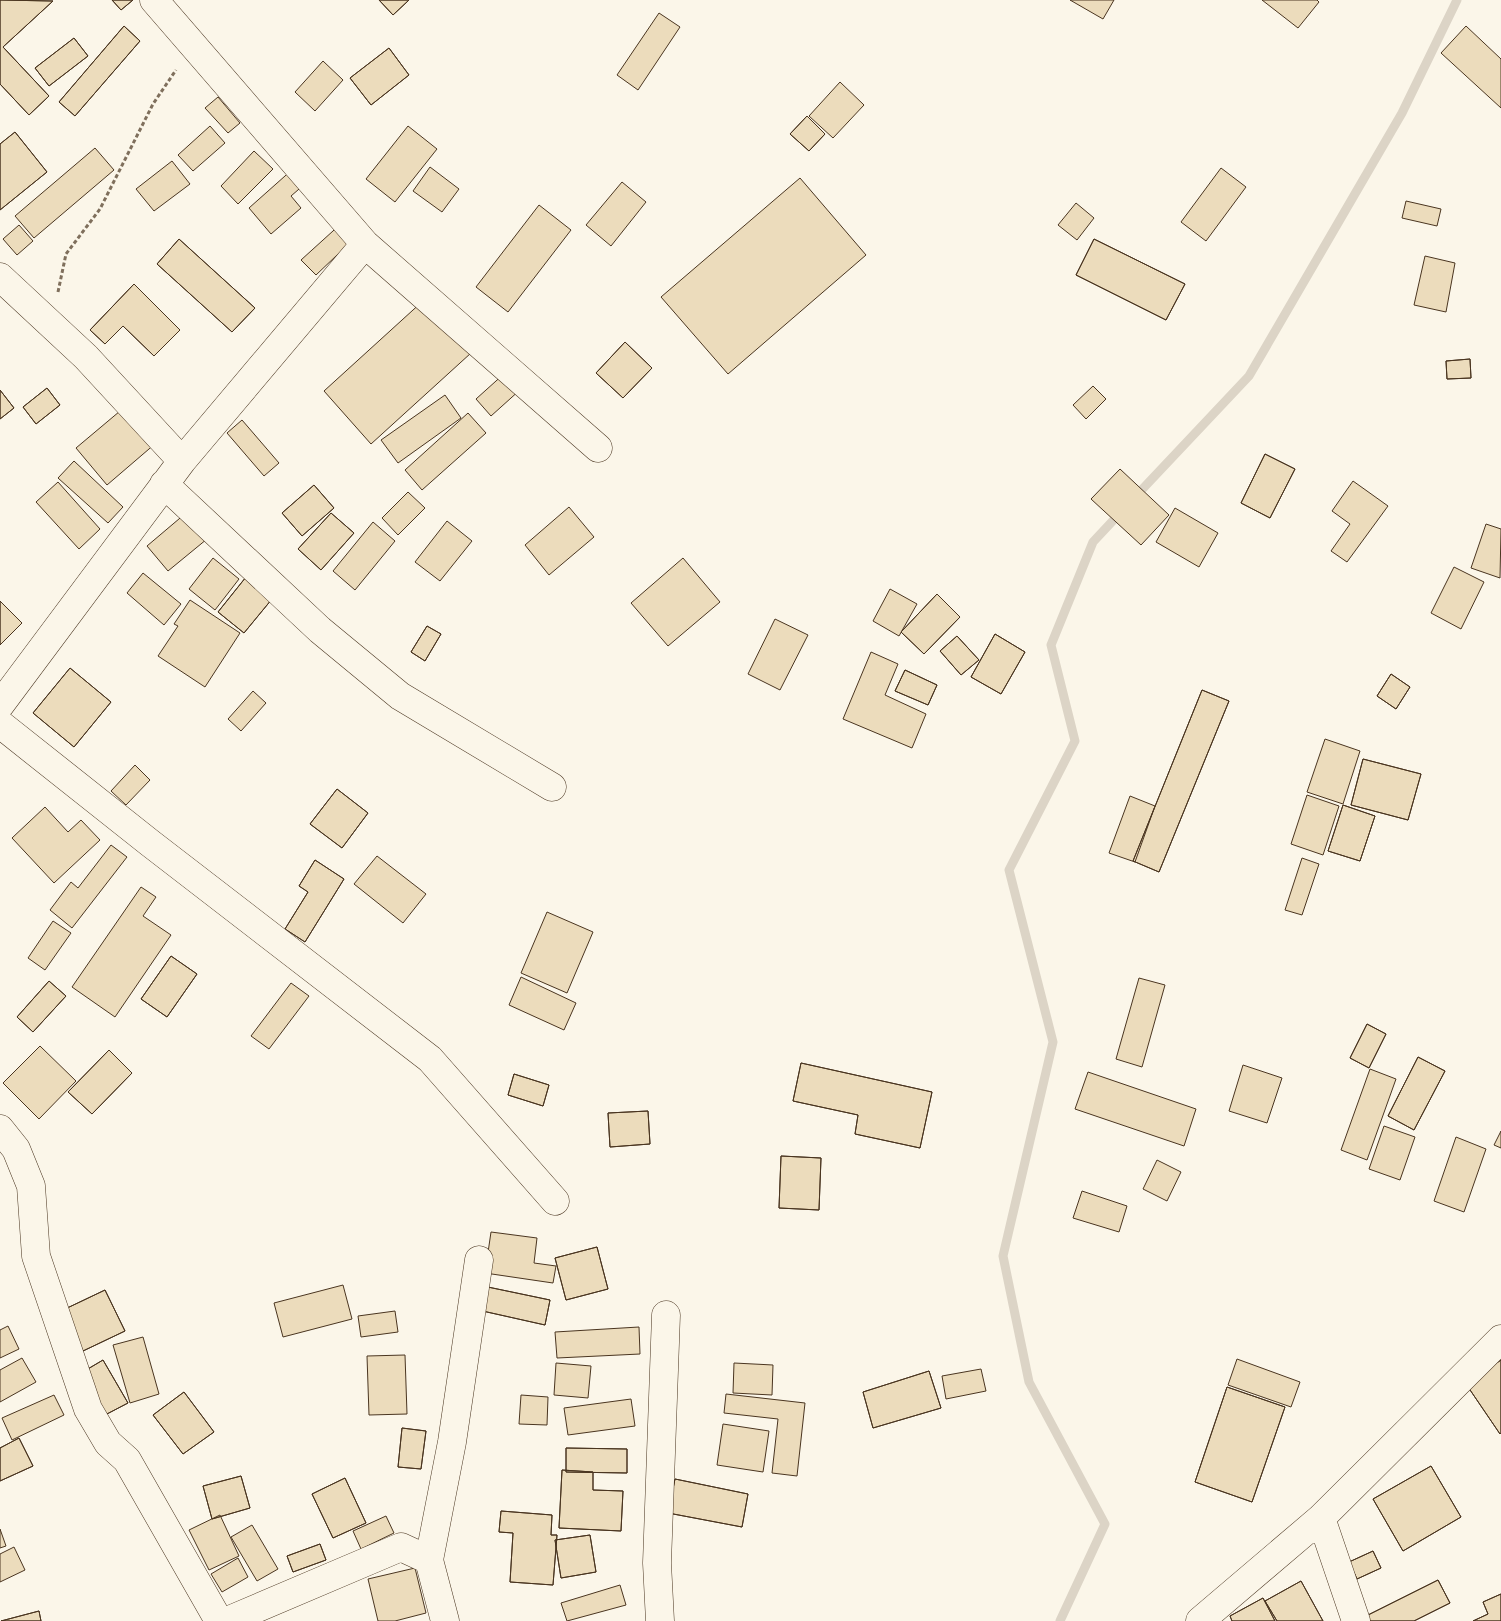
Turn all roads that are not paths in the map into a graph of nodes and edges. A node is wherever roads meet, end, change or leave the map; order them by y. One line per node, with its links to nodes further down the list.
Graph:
1 (154, 0): 2 (street)
2 (366, 244): 4 (street); 5 (street)
3 (0, 277): 5 (street)
4 (598, 448)
5 (182, 461): 6 (street)
6 (164, 484): 7 (street); 9 (street)
7 (4, 688)
8 (0, 724): 11 (street)
9 (552, 788)
10 (0, 1129): 17 (street)
11 (555, 1201)
12 (479, 1260): 16 (street)
13 (666, 1315): 20 (street)
14 (1501, 1338): 15 (street)
15 (1321, 1518): 21 (street); 22 (street)
16 (428, 1560): 18 (street); 19 (street)
17 (219, 1621)
18 (226, 1621)
19 (445, 1621)
20 (660, 1621)
21 (1200, 1621)
22 (1356, 1621)

